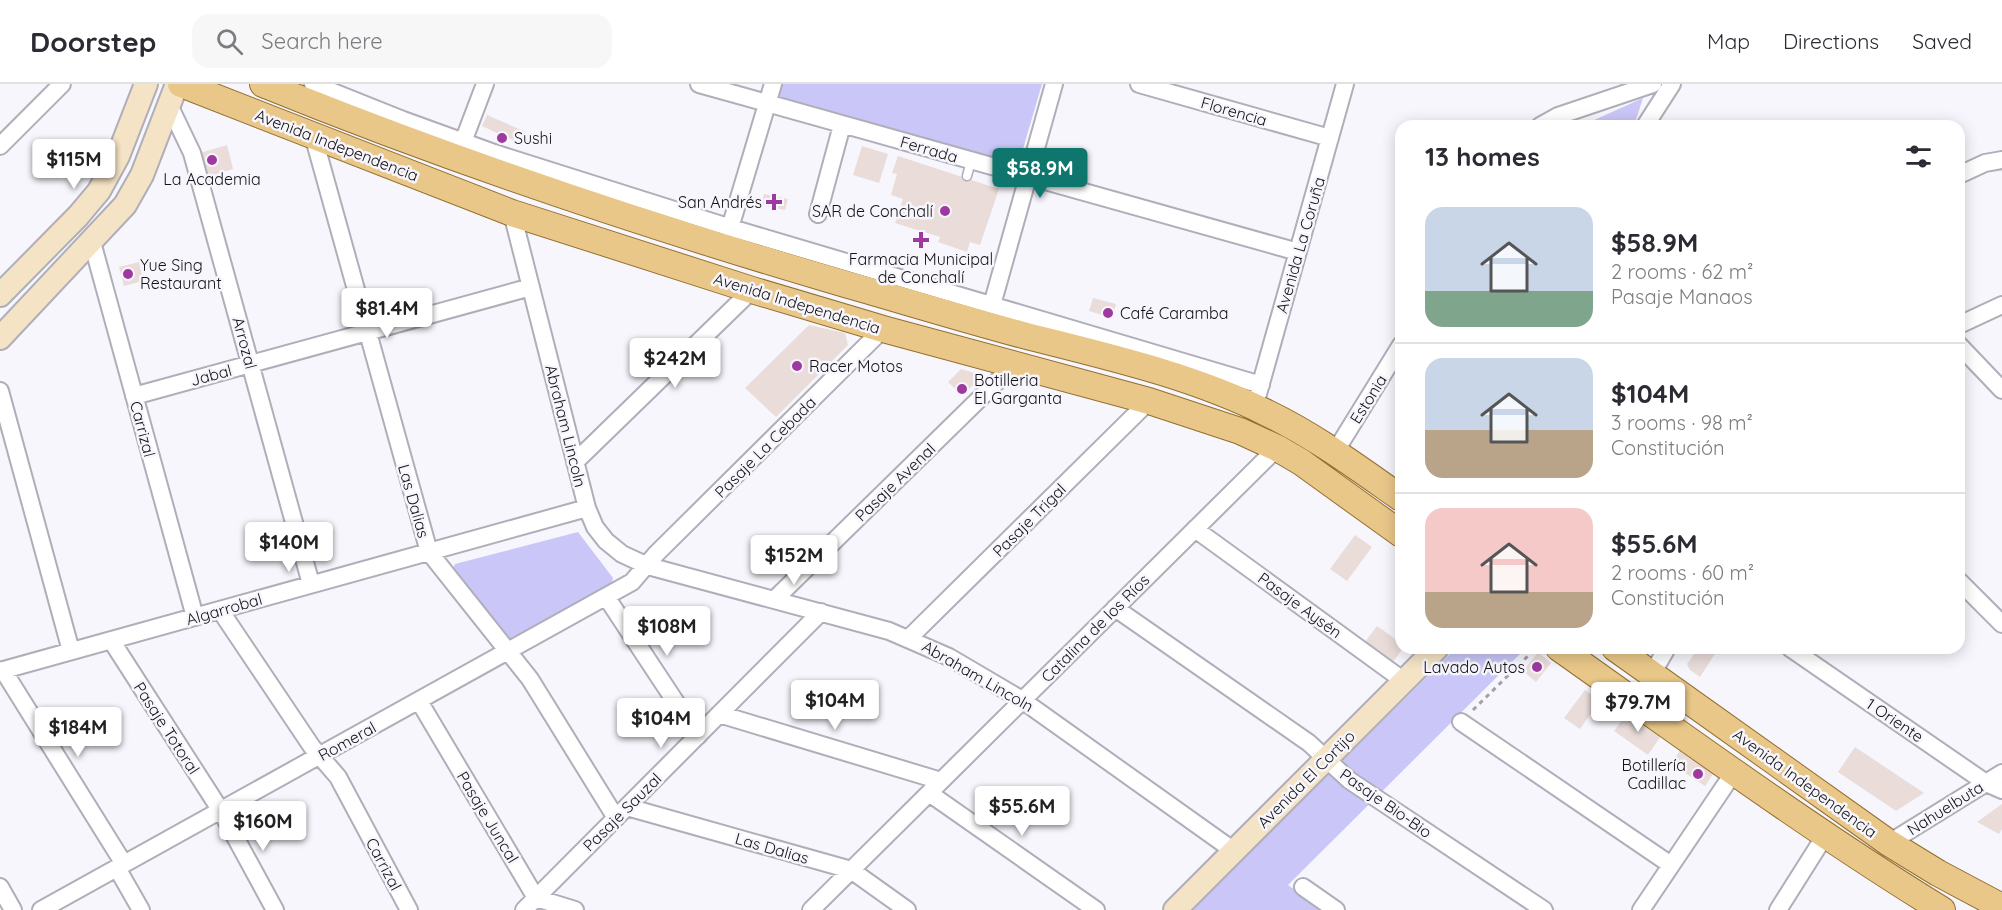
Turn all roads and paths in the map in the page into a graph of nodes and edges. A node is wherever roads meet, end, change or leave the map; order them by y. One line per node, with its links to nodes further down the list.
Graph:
1 (62, 84): 21 (street)
2 (146, 84): 32 (main road)
3 (263, 84): 27 (main road, Avenida Independencia)
4 (313, 84): 20 (street, Avenida Independencia)
5 (486, 84): 20 (street)
6 (699, 84): 14 (street, Ferrada)
7 (773, 84): 14 (street)
8 (1054, 84): 24 (street)
9 (1139, 84): 19 (street, Florencia)
10 (1345, 84): 19 (street, Avenida La Coruña)
11 (1653, 84): 15 (street)
12 (1672, 84): 16 (street)
13 (176, 91): 18 (main road, Avenida Independencia); 28 (main road); 41 (street, Arrozal)
14 (767, 104): 17 (street, Ferrada); 27 (street)
15 (1551, 120)
16 (1649, 120)
17 (842, 125): 24 (street, Ferrada); 26 (street)
18 (313, 135): 25 (main road, Avenida Independencia); 37 (street, Las Dalias)
19 (1330, 138): 29 (street, Avenida La Coruña)
20 (463, 142): 27 (street, Avenida Independencia)
21 (0, 146)
22 (2002, 160): 23 (street)
23 (1965, 172)
24 (1028, 177): 29 (street, Ferrada); 33 (street)
25 (512, 213): 30 (street, Abraham Lincoln); 31 (main road, Avenida Independencia)
26 (818, 214)
27 (728, 238): 33 (street, Avenida Independencia); 46 (main road, Avenida Independencia)
28 (93, 242): 38 (main road); 45 (street, Carrizal)
29 (1298, 252): 46 (street, Avenida La Coruña)
30 (531, 287): 37 (street, Jabal); 50 (street, Abraham Lincoln)
31 (752, 290): 36 (main road, Avenida Independencia); 50 (street)
32 (0, 295)
33 (992, 305): 46 (street, Avenida Independencia)
34 (2002, 305): 35 (street)
35 (1965, 322)
36 (883, 329): 42 (main road, Avenida Independencia); 56 (street, Pasaje La Cebada)
37 (368, 332): 41 (street, Jabal); 55 (street, Las Dalias)
38 (0, 338)
39 (1965, 351): 43 (street)
40 (1395, 355): 49 (street, Estonia)
41 (250, 364): 45 (street, Jabal); 57 (street, Arrozal)
42 (1014, 365): 47 (main road, Avenida Independencia); 60 (street, Pasaje Avenal)
43 (2002, 390)
44 (0, 391): 68 (street)
45 (134, 396): 64 (street, Carrizal)
46 (1258, 396): 49 (main road, Avenida Independencia)
47 (1149, 401): 48 (main road, Avenida Independencia); 66 (street, Pasaje Trigal)
48 (1277, 448): 53 (street, Catalina de los Ríos); 54 (main road, Avenida Independencia)
49 (1335, 452): 51 (main road, Avenida Independencia)
50 (575, 462): 52 (street, Abraham Lincoln)
51 (1395, 494)
52 (587, 508): 55 (street, Algarrobal); 56 (street, Abraham Lincoln)
53 (1195, 529): 61 (street, Catalina de los Ríos); 78 (street, Pasaje Aysén)
54 (1395, 530)
55 (429, 552): 57 (street, Algarrobal); 69 (street, Las Dalias)
56 (648, 566): 59 (street, Romeral); 60 (street, Abraham Lincoln)
57 (311, 584): 62 (street, Algarrobal)
58 (1965, 588): 65 (street)
59 (607, 598): 69 (street, Romeral); 83 (street)
60 (775, 599): 63 (street, Abraham Lincoln)
61 (1115, 608): 79 (street, Catalina de los Ríos); 85 (street, Pasaje Bio-Bio)
62 (220, 610): 64 (street, Algarrobal); 84 (street, Carrizal)
63 (821, 612): 66 (street, Abraham Lincoln); 81 (street, Pasaje Sauzal)
64 (195, 617): 67 (street, Algarrobal)
65 (2002, 624)
66 (909, 638): 79 (street, Abraham Lincoln)
67 (111, 640): 68 (street, Algarrobal); 91 (street, Pasaje Totoral)
68 (71, 651): 76 (street, Algarrobal)
69 (509, 652): 80 (street, Romeral); 92 (street, Las Dalias)
70 (1431, 654): 78 (main road, Avenida El Cortijo)
71 (1530, 654): 82 (path)
72 (1567, 654): 86 (main road, Avenida Independencia)
73 (1624, 654): 77 (main road, Avenida Independencia)
74 (1664, 654): 77 (street)
75 (1799, 654): 88 (street, 1 Oriente)
76 (1, 671): 97 (street)
77 (1652, 674): 94 (main road, Avenida Independencia)
78 (1404, 681): 85 (main road, Avenida El Cortijo)
79 (1022, 699): 89 (street, Catalina de los Ríos); 95 (street, Abraham Lincoln)
80 (419, 701): 84 (street, Romeral); 101 (street, Pasaje Juncal)
81 (719, 714): 83 (street, Pasaje Sauzal); 89 (street)
82 (1461, 722): 96 (street)
83 (698, 736): 92 (street, Pasaje Sauzal)
84 (321, 756): 91 (street, Romeral); 109 (street, Carrizal)
85 (1326, 759): 95 (main road, Avenida El Cortijo); 115 (street, Pasaje Bio-Bio)
86 (1734, 772): 93 (main road, Avenida Independencia); 96 (street)
87 (2002, 773): 88 (street, Nahuelbuta)
88 (1986, 783): 90 (street, 1 Oriente); 94 (street, Nahuelbuta)
89 (935, 787): 98 (street, Catalina de los Ríos); 113 (street)
90 (2002, 790)
91 (220, 811): 97 (street, Romeral); 108 (street, Pasaje Totoral)
92 (622, 812): 98 (street, Las Dalias); 101 (street, Pasaje Sauzal)
93 (1826, 834): 102 (main road, Avenida Independencia); 117 (street)
94 (1889, 843): 103 (main road, Avenida Independencia)
95 (1234, 851): 114 (main road, Avenida El Cortijo)
96 (1671, 865): 116 (street)
97 (121, 866): 106 (street, Romeral); 107 (street)
98 (851, 870): 111 (street, Catalina de los Ríos); 112 (street, Las Dalias)
99 (0, 887): 105 (street)
100 (1303, 887): 104 (street)
101 (530, 904): 110 (street)
102 (1926, 906)
103 (2002, 907)
104 (1334, 909)
105 (13, 910)
106 (40, 910)
107 (141, 910)
108 (275, 910)
109 (409, 910)
110 (574, 910)
111 (811, 910)
112 (907, 910)
113 (1096, 910)
114 (1174, 910)
115 (1544, 910)
116 (1641, 910)
117 (1778, 910)

